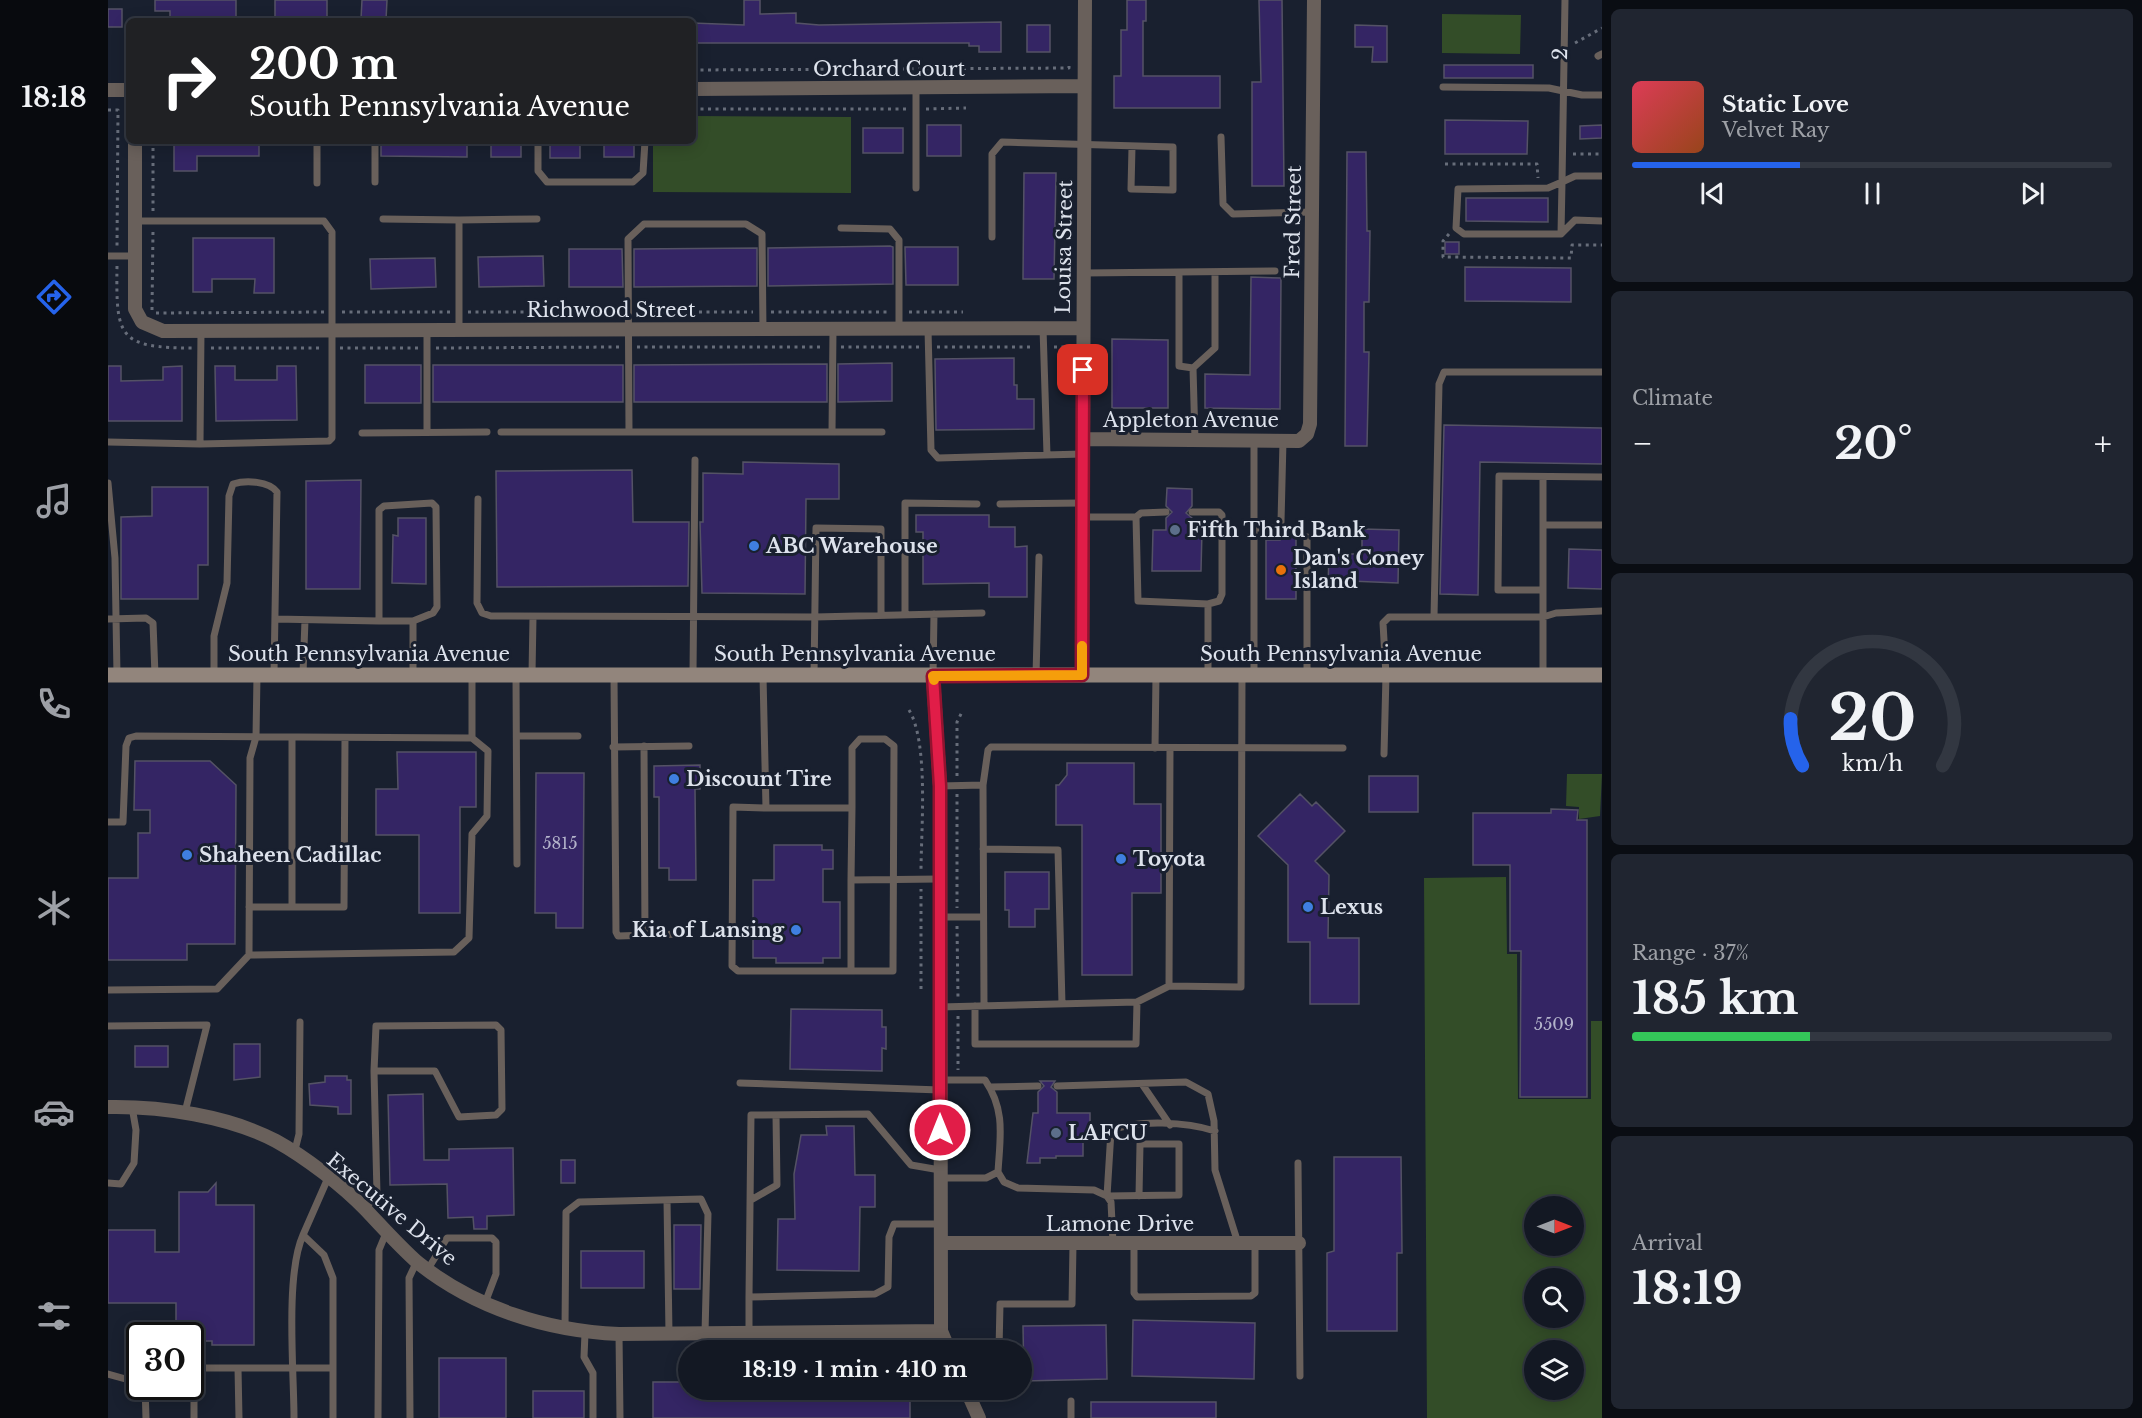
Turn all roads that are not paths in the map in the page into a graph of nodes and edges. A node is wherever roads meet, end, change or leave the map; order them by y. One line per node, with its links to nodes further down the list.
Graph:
1 (1085, 0): 4 (street, Louisa Street)
2 (1314, 0): 25 (street, Fred Street)
3 (1565, 0): 10 (lane)
4 (1084, 86): 6 (street, Orchard Court); 13 (street, Louisa Street)
5 (1443, 87): 10 (lane)
6 (916, 88): 7 (street, Orchard Court); 24 (lane)
7 (696, 89)
8 (108, 90): 9 (street)
9 (126, 90)
10 (1563, 91): 11 (lane); 22 (lane)
11 (1602, 95)
12 (1221, 137): 25 (lane)
13 (1085, 143): 19 (lane); 33 (lane); 39 (street, Louisa Street)
14 (135, 144): 29 (street)
15 (317, 144): 23 (lane)
16 (375, 144): 21 (lane)
17 (538, 144): 18 (lane)
18 (645, 144)
19 (1132, 147): 19 (lane)
20 (1602, 176): 22 (lane)
21 (375, 182)
22 (1562, 182): 32 (lane); 32 (lane)
23 (317, 183)
24 (916, 188)
25 (1313, 212): 66 (street, Fred Street)
26 (383, 219): 28 (lane)
27 (537, 219): 28 (lane)
28 (459, 220): 46 (lane)
29 (133, 221): 35 (street); 44 (lane)
30 (1602, 221): 32 (lane)
31 (841, 228): 42 (lane)
32 (1561, 234)
33 (992, 237)
34 (108, 256): 35 (lane)
35 (134, 256): 50 (street, Richwood Street)
36 (1275, 271): 38 (lane)
37 (1179, 272): 38 (lane); 39 (lane); 51 (lane)
38 (1215, 272): 51 (lane)
39 (1084, 273): 41 (street, Louisa Street)
40 (1043, 328): 41 (street, Richwood Street); 43 (street, Richwood Street); 70 (lane)
41 (1082, 328): 61 (street, Louisa Street)
42 (899, 329): 43 (street, Richwood Street); 49 (street, Richwood Street)
43 (928, 329): 70 (lane)
44 (333, 330): 45 (street, Richwood Street); 50 (street, Richwood Street); 68 (lane)
45 (427, 330): 46 (street, Richwood Street); 54 (lane)
46 (459, 330): 47 (street, Richwood Street)
47 (630, 330): 48 (street, Richwood Street); 48 (lane); 57 (lane)
48 (763, 330): 49 (street, Richwood Street)
49 (833, 330): 58 (lane)
50 (201, 331): 68 (lane)
51 (1193, 368): 53 (lane)
52 (1602, 372): 97 (lane)
53 (1195, 420): 62 (lane); 63 (lane)
54 (426, 432): 55 (lane); 60 (lane)
55 (487, 432)
56 (501, 432): 57 (lane)
57 (629, 432): 58 (lane)
58 (832, 432): 59 (lane)
59 (882, 432)
60 (362, 433)
61 (1083, 439): 62 (street, Appleton Avenue); 69 (street, Louisa Street)
62 (1114, 439): 63 (street, Appleton Avenue)
63 (1195, 440): 64 (street, Appleton Avenue)
64 (1254, 440): 65 (street, Appleton Avenue); 84 (lane)
65 (1283, 441): 66 (street, Appleton Avenue); 84 (lane)
66 (1299, 441)
67 (108, 442): 68 (lane)
68 (201, 444)
69 (1083, 454): 70 (lane); 78 (street, Louisa Street)
70 (1047, 455)
71 (695, 460): 94 (lane)
72 (1543, 477): 73 (lane); 82 (lane); 87 (lane)
73 (1602, 477)
74 (108, 483): 99 (lane)
75 (478, 499): 95 (lane)
76 (977, 504): 93 (lane)
77 (999, 504): 78 (lane)
78 (1081, 510): 81 (lane); 117 (street, Louisa Street)
79 (1166, 512): 81 (lane)
80 (1192, 512): 88 (lane)
81 (1136, 517): 88 (lane)
82 (1543, 525): 83 (lane); 87 (lane)
83 (1602, 525)
84 (1253, 528): 126 (lane)
85 (1307, 537): 127 (lane)
86 (1039, 557): 125 (lane)
87 (1543, 590): 98 (lane)
88 (1208, 604): 119 (lane)
89 (1602, 612): 98 (lane)
90 (934, 614): 91 (lane); 93 (lane); 124 (lane)
91 (982, 614)
92 (880, 615): 93 (lane); 96 (lane); 96 (lane)
93 (906, 615)
94 (693, 616): 95 (lane); 96 (lane); 105 (lane)
95 (533, 617): 114 (lane)
96 (815, 617): 123 (lane)
97 (1434, 617): 98 (lane); 120 (lane)
98 (1543, 617): 121 (lane)
99 (112, 619): 106 (lane); 107 (lane)
100 (275, 619): 101 (lane); 104 (lane); 108 (lane)
101 (305, 620): 102 (lane); 110 (lane)
102 (379, 621): 103 (lane); 103 (lane)
103 (413, 621): 111 (lane)
104 (274, 674): 109 (main road, South Pennsylvania Avenue); 110 (main road, South Pennsylvania Avenue)
105 (693, 674): 115 (main road, South Pennsylvania Avenue); 116 (main road, South Pennsylvania Avenue)
106 (112, 675): 107 (main road, South Pennsylvania Avenue)
107 (155, 675): 108 (main road, South Pennsylvania Avenue)
108 (214, 675): 109 (main road, South Pennsylvania Avenue)
109 (258, 675): 130 (lane)
110 (303, 675): 111 (main road, South Pennsylvania Avenue)
111 (413, 675): 112 (main road, South Pennsylvania Avenue)
112 (472, 675): 113 (main road, South Pennsylvania Avenue); 133 (lane)
113 (516, 675): 114 (main road, South Pennsylvania Avenue); 128 (lane)
114 (532, 675): 115 (main road, South Pennsylvania Avenue)
115 (614, 675): 136 (lane)
116 (763, 675): 123 (main road, South Pennsylvania Avenue); 144 (lane)
117 (1082, 675): 118 (main road, South Pennsylvania Avenue); 125 (main road, South Pennsylvania Avenue)
118 (1156, 675): 119 (main road, South Pennsylvania Avenue); 137 (lane)
119 (1208, 675): 126 (main road, South Pennsylvania Avenue)
120 (1386, 675): 121 (main road, South Pennsylvania Avenue); 127 (main road, South Pennsylvania Avenue); 141 (lane)
121 (1543, 675): 122 (main road, South Pennsylvania Avenue)
122 (1602, 675)
123 (814, 676): 124 (main road, South Pennsylvania Avenue)
124 (933, 676): 125 (main road, South Pennsylvania Avenue); 143 (street)
125 (1036, 676)
126 (1248, 676): 127 (main road, South Pennsylvania Avenue); 140 (lane)
127 (1307, 676)
128 (517, 736): 129 (lane); 148 (lane)
129 (578, 736)
130 (256, 737): 131 (lane); 146 (lane); 152 (lane)
131 (292, 738): 132 (lane); 153 (lane)
132 (345, 738): 133 (lane); 153 (lane)
133 (472, 738): 158 (lane)
134 (644, 746): 135 (lane); 136 (lane); 157 (lane)
135 (689, 746)
136 (613, 747): 157 (lane)
137 (1155, 748): 138 (lane); 142 (lane)
138 (1170, 748): 140 (lane); 160 (lane)
139 (1343, 748): 140 (lane)
140 (1242, 749): 160 (lane)
141 (1384, 754)
142 (983, 785): 143 (lane); 147 (lane)
143 (940, 786): 149 (street)
144 (766, 808): 145 (lane); 159 (lane)
145 (852, 808): 150 (lane); 151 (lane)
146 (108, 822)
147 (983, 849): 155 (lane); 163 (lane)
148 (517, 864)
149 (939, 879): 151 (lane); 154 (street)
150 (851, 880): 151 (lane); 159 (lane)
151 (893, 880): 159 (lane)
152 (249, 907): 153 (lane); 158 (lane)
153 (292, 907)
154 (939, 917): 155 (lane); 164 (street)
155 (982, 917): 166 (lane)
156 (681, 934): 157 (lane)
157 (645, 936)
158 (249, 955): 161 (lane)
159 (851, 970)
160 (1169, 986): 162 (lane)
161 (108, 990)
162 (1137, 1002): 163 (lane); 165 (lane)
163 (1062, 1004): 166 (lane)
164 (940, 1006): 165 (lane); 172 (street)
165 (975, 1006): 166 (lane)
166 (984, 1006)
167 (300, 1022): 182 (lane)
168 (108, 1026): 178 (lane)
169 (374, 1071): 169 (lane); 192 (lane)
170 (740, 1083): 172 (lane)
171 (1142, 1084): 174 (lane); 180 (lane); 181 (lane)
172 (940, 1085): 175 (lane); 185 (street)
173 (1038, 1086): 175 (lane)
174 (1057, 1086)
175 (990, 1087): 184 (lane)
176 (108, 1107): 177 (street, Executive Drive)
177 (132, 1107): 178 (street, Executive Drive); 187 (lane)
178 (185, 1112): 182 (street, Executive Drive)
179 (776, 1115): 185 (lane); 191 (lane); 191 (lane)
180 (1170, 1125): 181 (lane); 188 (lane)
181 (1215, 1131): 196 (lane)
182 (294, 1154): 186 (street, Executive Drive)
183 (1298, 1163): 198 (lane)
184 (998, 1172): 185 (lane); 188 (lane)
185 (940, 1174): 193 (street)
186 (328, 1178): 192 (street, Executive Drive); 195 (lane)
187 (108, 1184)
188 (1107, 1196): 189 (lane); 201 (lane)
189 (1139, 1196): 189 (lane)
190 (667, 1200): 206 (lane); 209 (lane); 212 (lane)
191 (751, 1200): 204 (lane)
192 (365, 1209): 194 (street, Executive Drive)
193 (940, 1224): 199 (street); 204 (lane)
194 (386, 1233): 203 (street, Executive Drive); 231 (lane)
195 (303, 1235): 215 (lane); 218 (lane)
196 (1238, 1243): 197 (street, Lamone Drive); 202 (street, Lamone Drive)
197 (1255, 1243): 198 (street, Lamone Drive); 202 (lane)
198 (1299, 1243): 220 (lane)
199 (941, 1244): 200 (street, Lamone Drive); 207 (street)
200 (1073, 1244): 201 (street, Lamone Drive); 214 (lane)
201 (1113, 1244): 202 (street, Lamone Drive)
202 (1134, 1244)
203 (423, 1265): 205 (street, Executive Drive); 205 (lane); 232 (lane)
204 (749, 1297): 210 (lane)
205 (485, 1303): 206 (street, Executive Drive)
206 (565, 1329): 208 (street, Executive Drive)
207 (941, 1331): 210 (street, Executive Drive); 213 (street)
208 (585, 1333): 211 (street, Executive Drive); 233 (lane)
209 (705, 1333): 210 (street, Executive Drive); 212 (street, Executive Drive)
210 (749, 1333)
211 (619, 1334): 212 (street, Executive Drive); 234 (lane)
212 (669, 1334)
213 (945, 1340)
214 (999, 1340)
215 (294, 1367): 217 (lane); 218 (lane); 229 (lane)
216 (204, 1368): 217 (lane)
217 (238, 1368): 228 (lane)
218 (333, 1368): 230 (lane)
219 (108, 1374): 221 (lane)
220 (1300, 1376)
221 (126, 1379)
222 (146, 1400): 226 (lane)
223 (193, 1400): 227 (lane)
224 (971, 1400): 235 (street)
225 (1071, 1401): 236 (lane)
226 (146, 1418)
227 (194, 1418)
228 (239, 1418)
229 (294, 1418)
230 (333, 1418)
231 (378, 1418)
232 (410, 1418)
233 (593, 1418)
234 (620, 1418)
235 (979, 1418)
236 (1071, 1418)

